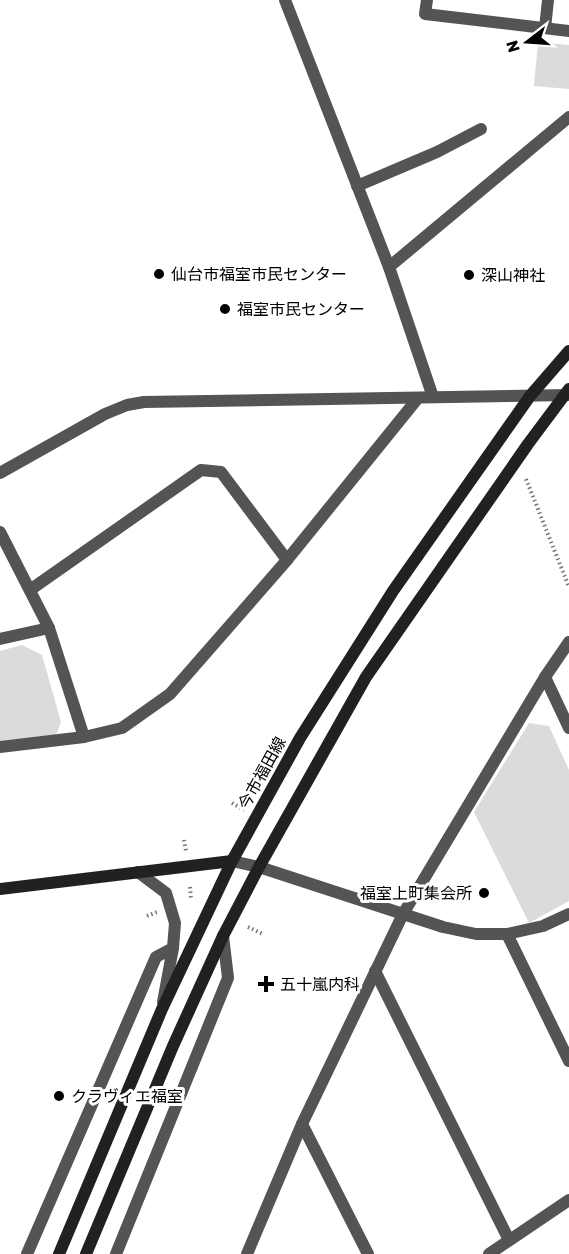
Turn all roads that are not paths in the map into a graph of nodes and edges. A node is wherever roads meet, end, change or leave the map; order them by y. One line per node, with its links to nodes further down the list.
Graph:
1 (285, 0): 8 (street)
2 (427, 0): 4 (street)
3 (548, 0): 4 (street)
4 (545, 28): 5 (street)
5 (569, 31)
6 (569, 117): 9 (street)
7 (481, 129): 8 (street)
8 (357, 186): 9 (street)
9 (389, 267): 13 (street)
10 (569, 351): 12 (main road, 今市福田線)
11 (567, 393): 12 (street); 27 (main road)
12 (530, 396): 13 (street); 26 (main road, 今市福田線)
13 (433, 397): 14 (street)
14 (418, 399): 15 (street); 17 (street)
15 (0, 473)
16 (0, 532): 18 (street)
17 (287, 560): 18 (street); 24 (street)
18 (30, 590): 19 (street)
19 (49, 628): 20 (street); 24 (street)
20 (0, 639)
21 (569, 642): 22 (street)
22 (545, 677): 23 (street); 30 (street)
23 (569, 728)
24 (84, 737): 25 (street)
25 (0, 747)
26 (232, 861): 27 (street); 28 (main road); 36 (main road, 今市福田線)
27 (259, 867): 30 (street); 33 (main road)
28 (138, 872): 29 (main road); 34 (street)
29 (0, 889)
30 (403, 914): 32 (street); 35 (street)
31 (569, 914): 32 (street)
32 (507, 934): 37 (street)
33 (223, 936): 43 (main road); 44 (street)
34 (173, 948): 36 (street); 41 (street)
35 (375, 971): 38 (street); 40 (street)
36 (162, 1009): 42 (main road, 今市福田線)
37 (569, 1061)
38 (302, 1124): 45 (street); 46 (street)
39 (569, 1200): 40 (street)
40 (509, 1240): 47 (street)
41 (27, 1254)
42 (59, 1254)
43 (86, 1254)
44 (116, 1254)
45 (247, 1254)
46 (368, 1254)
47 (489, 1254)

